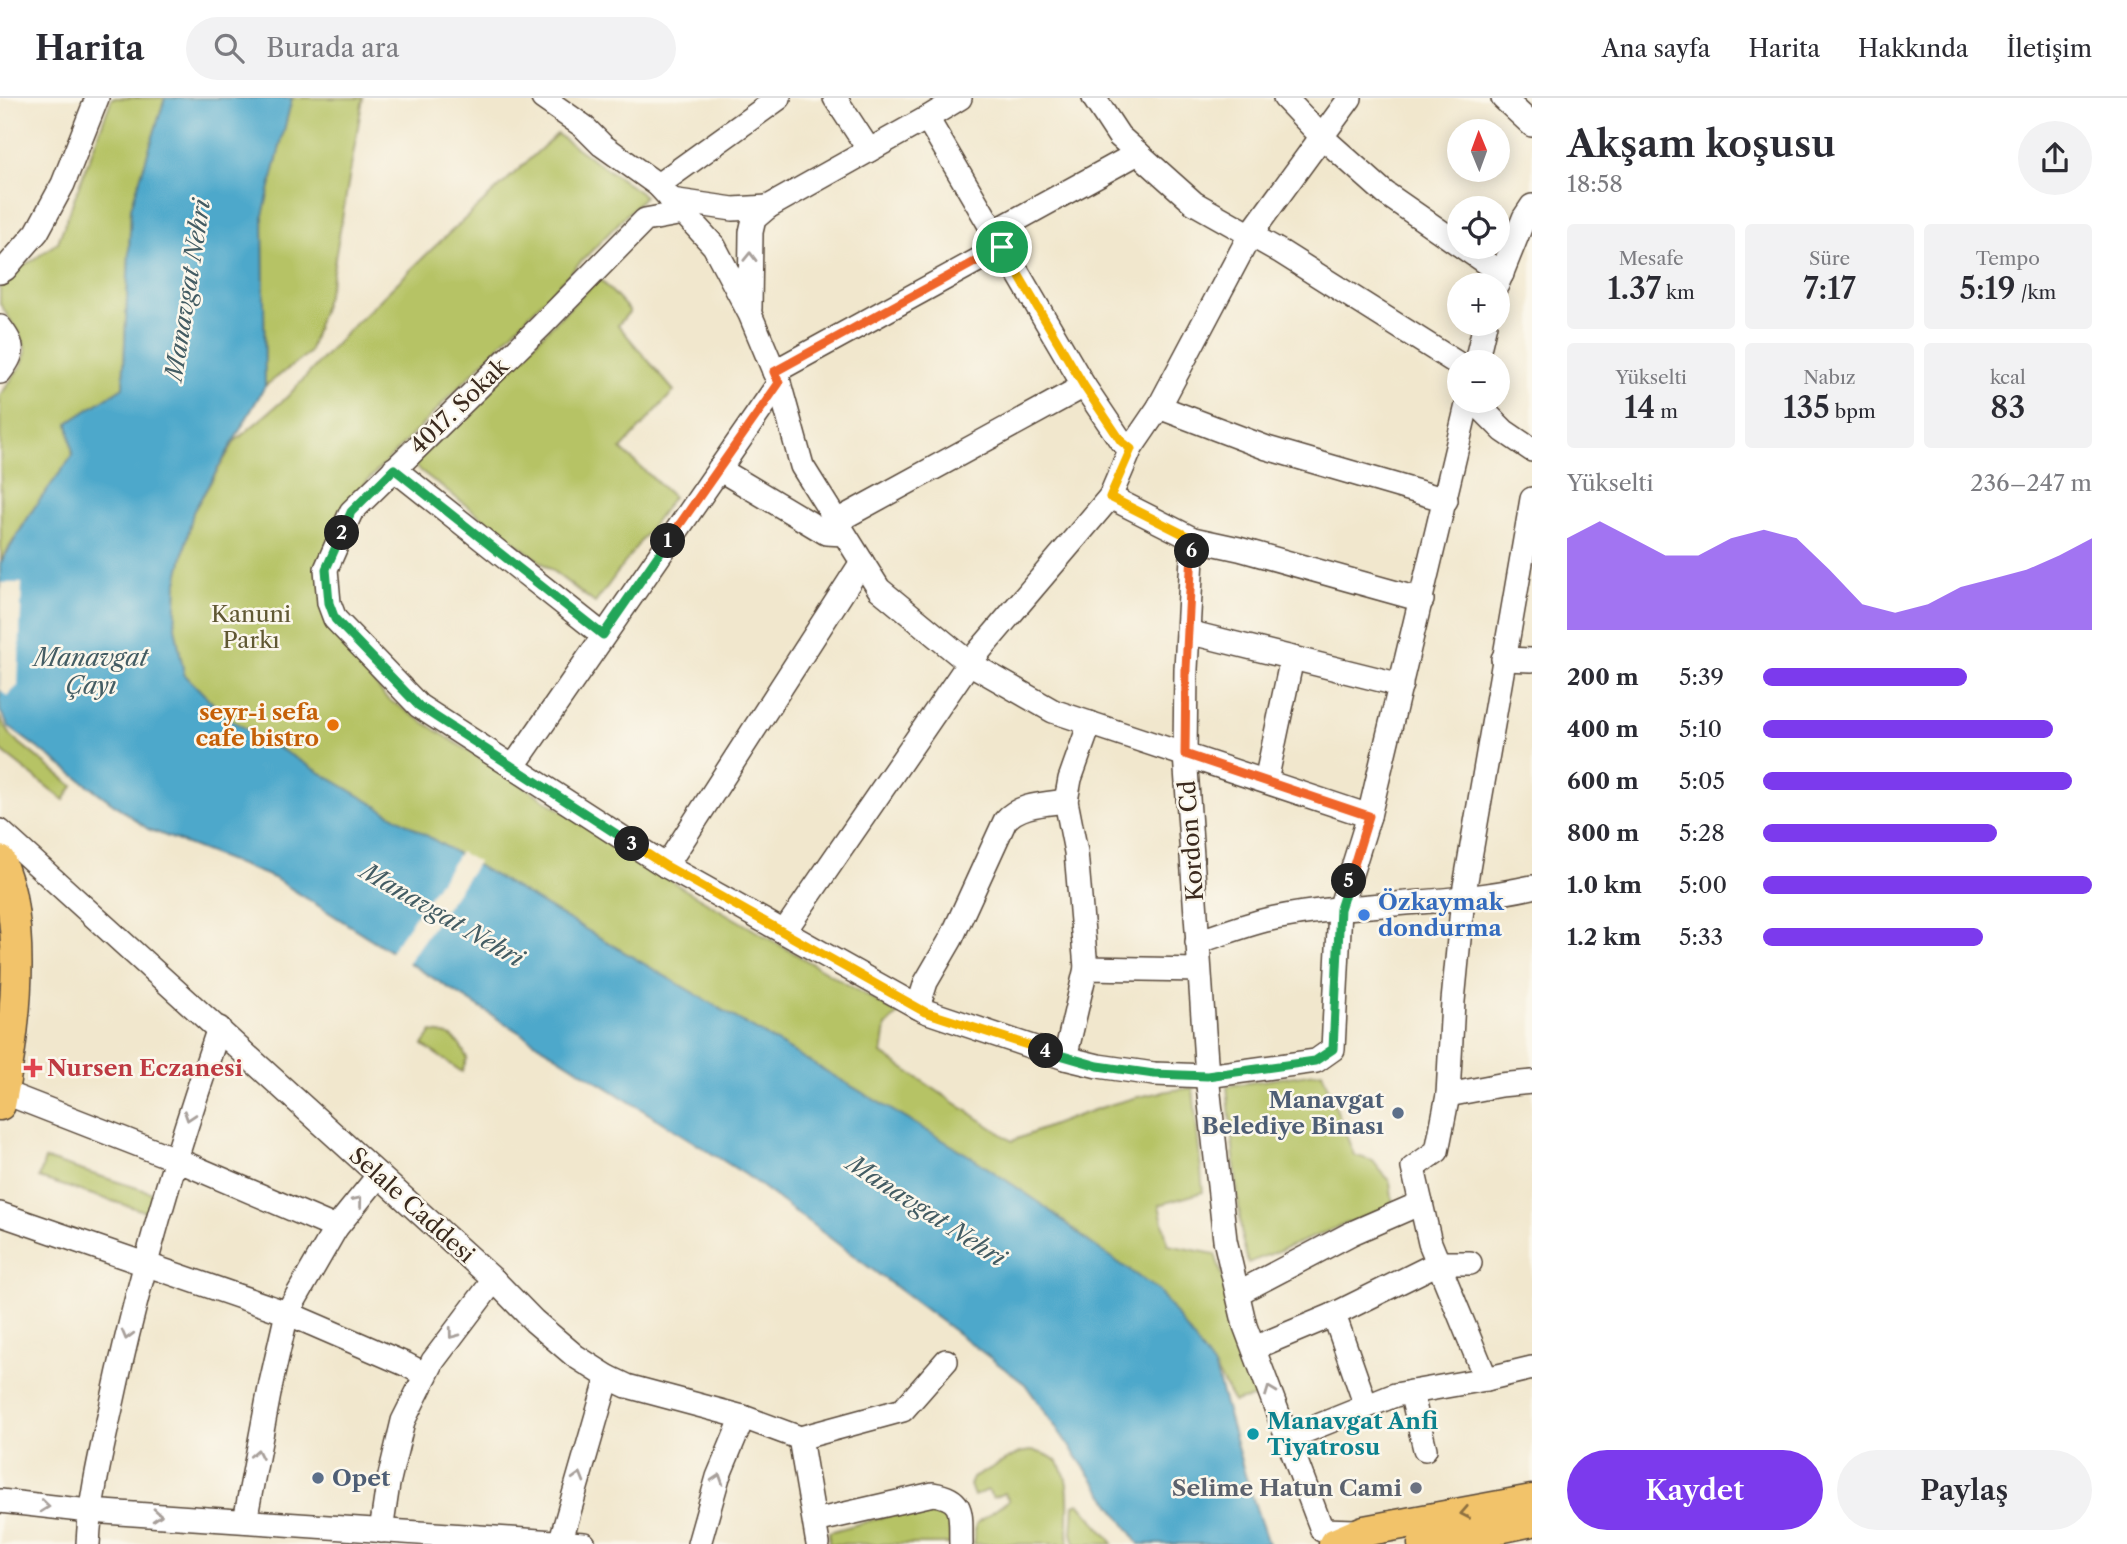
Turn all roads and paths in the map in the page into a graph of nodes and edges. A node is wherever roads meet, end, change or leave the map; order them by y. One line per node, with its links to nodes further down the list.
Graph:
1 (97, 98): 22 (street)
2 (544, 98): 15 (street)
3 (779, 98): 15 (street)
4 (835, 98): 13 (street)
5 (1094, 98): 14 (street)
6 (1284, 98): 12 (street)
7 (1350, 98): 12 (street)
8 (1503, 98): 11 (street)
9 (950, 101): 10 (street)
10 (927, 118): 13 (street); 20 (street)
11 (1532, 125)
12 (1322, 137): 18 (street); 19 (street)
13 (869, 150): 17 (street)
14 (1138, 153): 18 (street); 20 (street)
15 (670, 199): 17 (street); 25 (street); 36 (street, 4017. Sokak)
16 (1532, 206): 24 (street)
17 (768, 207): 25 (street, one-way to 17)
18 (1250, 235): 27 (street); 31 (street)
19 (1447, 236)
20 (998, 239): 29 (street); 30 (street)
21 (1476, 259): 23 (street)
22 (2, 268)
23 (1491, 273)
24 (1502, 273)
25 (750, 314): 29 (street)
26 (0, 327): 28 (street)
27 (1447, 357)
28 (0, 372)
29 (776, 378): 37 (street); 41 (street)
30 (1084, 386): 34 (street); 41 (street)
31 (1159, 408): 34 (street); 39 (street)
32 (1468, 413): 39 (street)
33 (1484, 413): 35 (street)
34 (1131, 449): 38 (street)
35 (1532, 450)
36 (394, 469): 46 (street); 54 (street, 4017. Sokak)
37 (719, 469): 41 (street); 46 (street)
38 (1110, 497): 42 (street); 50 (street)
39 (1446, 499): 44 (street)
40 (1532, 499): 48 (street)
41 (841, 527): 43 (street)
42 (1193, 539): 44 (street); 45 (street, Kordon Cd)
43 (862, 562): 50 (street); 60 (street)
44 (1422, 600): 51 (street)
45 (1188, 632): 47 (street); 53 (street, Kordon Cd)
46 (603, 635): 54 (street)
47 (1293, 658): 51 (street); 55 (street)
48 (1503, 659): 49 (street); 64 (street)
49 (1532, 660)
50 (969, 663): 52 (street); 66 (street)
51 (1401, 685): 57 (street)
52 (1090, 723): 53 (street); 56 (street)
53 (1185, 754): 55 (street); 67 (street, Kordon Cd)
54 (513, 767): 60 (street, 4017. Sokak)
55 (1266, 781): 57 (street)
56 (1066, 800): 68 (street); 70 (street)
57 (1369, 816): 65 (street)
58 (0, 831): 61 (street, Selale Caddesi)
59 (0, 861): 63 (main road)
60 (666, 866): 66 (street, 4017. Sokak)
61 (52, 878): 63 (street); 71 (street, Selale Caddesi)
62 (1532, 887): 64 (street)
63 (11, 896): 76 (main road)
64 (1463, 898): 65 (street); 75 (street)
65 (1340, 909): 67 (street); 73 (street, 4017. Sokak)
66 (784, 932): 70 (street, 4017. Sokak)
67 (1197, 942): 69 (street, Kordon Cd)
68 (1086, 968): 69 (street); 72 (street)
69 (1199, 970): 73 (street, Kordon Cd)
70 (918, 1007): 72 (street, 4017. Sokak)
71 (219, 1028): 77 (street, one-way to 77); 78 (street, Selale Caddesi)
72 (1065, 1058): 73 (street, 4017. Sokak)
73 (1207, 1076): 86 (street, Kordon Cd)
74 (1532, 1082): 75 (street)
75 (1448, 1096): 79 (street)
76 (1, 1099): 77 (street)
77 (175, 1159): 81 (street); 84 (street)
78 (379, 1175): 81 (street, one-way to 78); 85 (street, Selale Caddesi)
79 (1421, 1203): 82 (street); 86 (street)
80 (0, 1214): 84 (street)
81 (336, 1228): 87 (street)
82 (1438, 1263): 83 (street); 88 (street); 94 (street)
83 (1470, 1263)
84 (147, 1264): 87 (street); 103 (street, one-way to 103)
85 (495, 1280): 92 (street, one-way to 92); 93 (street, Selale Caddesi)
86 (1238, 1293): 89 (street, Kordon Cd)
87 (287, 1313): 92 (street); 104 (street, one-way to 87)
88 (1333, 1315): 89 (street); 96 (street)
89 (1254, 1348): 98 (street, Kordon Cd, one-way to 89)
90 (946, 1361): 99 (street)
91 (1532, 1368): 94 (street)
92 (426, 1375): 106 (street)
93 (608, 1377): 97 (street, Selale Caddesi); 109 (street, one-way to 93)
94 (1486, 1379): 95 (street)
95 (1411, 1392): 96 (street); 100 (street)
96 (1366, 1406): 98 (street)
97 (743, 1417): 99 (street, Selale Caddesi); 112 (street, one-way to 97)
98 (1288, 1437): 107 (street, Kordon Cd)
99 (800, 1438): 108 (street)
100 (1424, 1449)
101 (1532, 1500): 107 (main road, one-way to 107)
102 (0, 1501): 103 (street, one-way to 103)
103 (89, 1511): 104 (street, one-way to 104); 110 (street)
104 (245, 1521): 106 (street)
105 (1532, 1521): 115 (main road)
106 (381, 1531): 109 (street)
107 (1364, 1531): 114 (main road)
108 (817, 1533): 113 (street)
109 (560, 1543): 111 (street)
110 (88, 1544)
111 (584, 1544)
112 (699, 1544)
113 (961, 1544)
114 (1334, 1544)
115 (1423, 1544)

